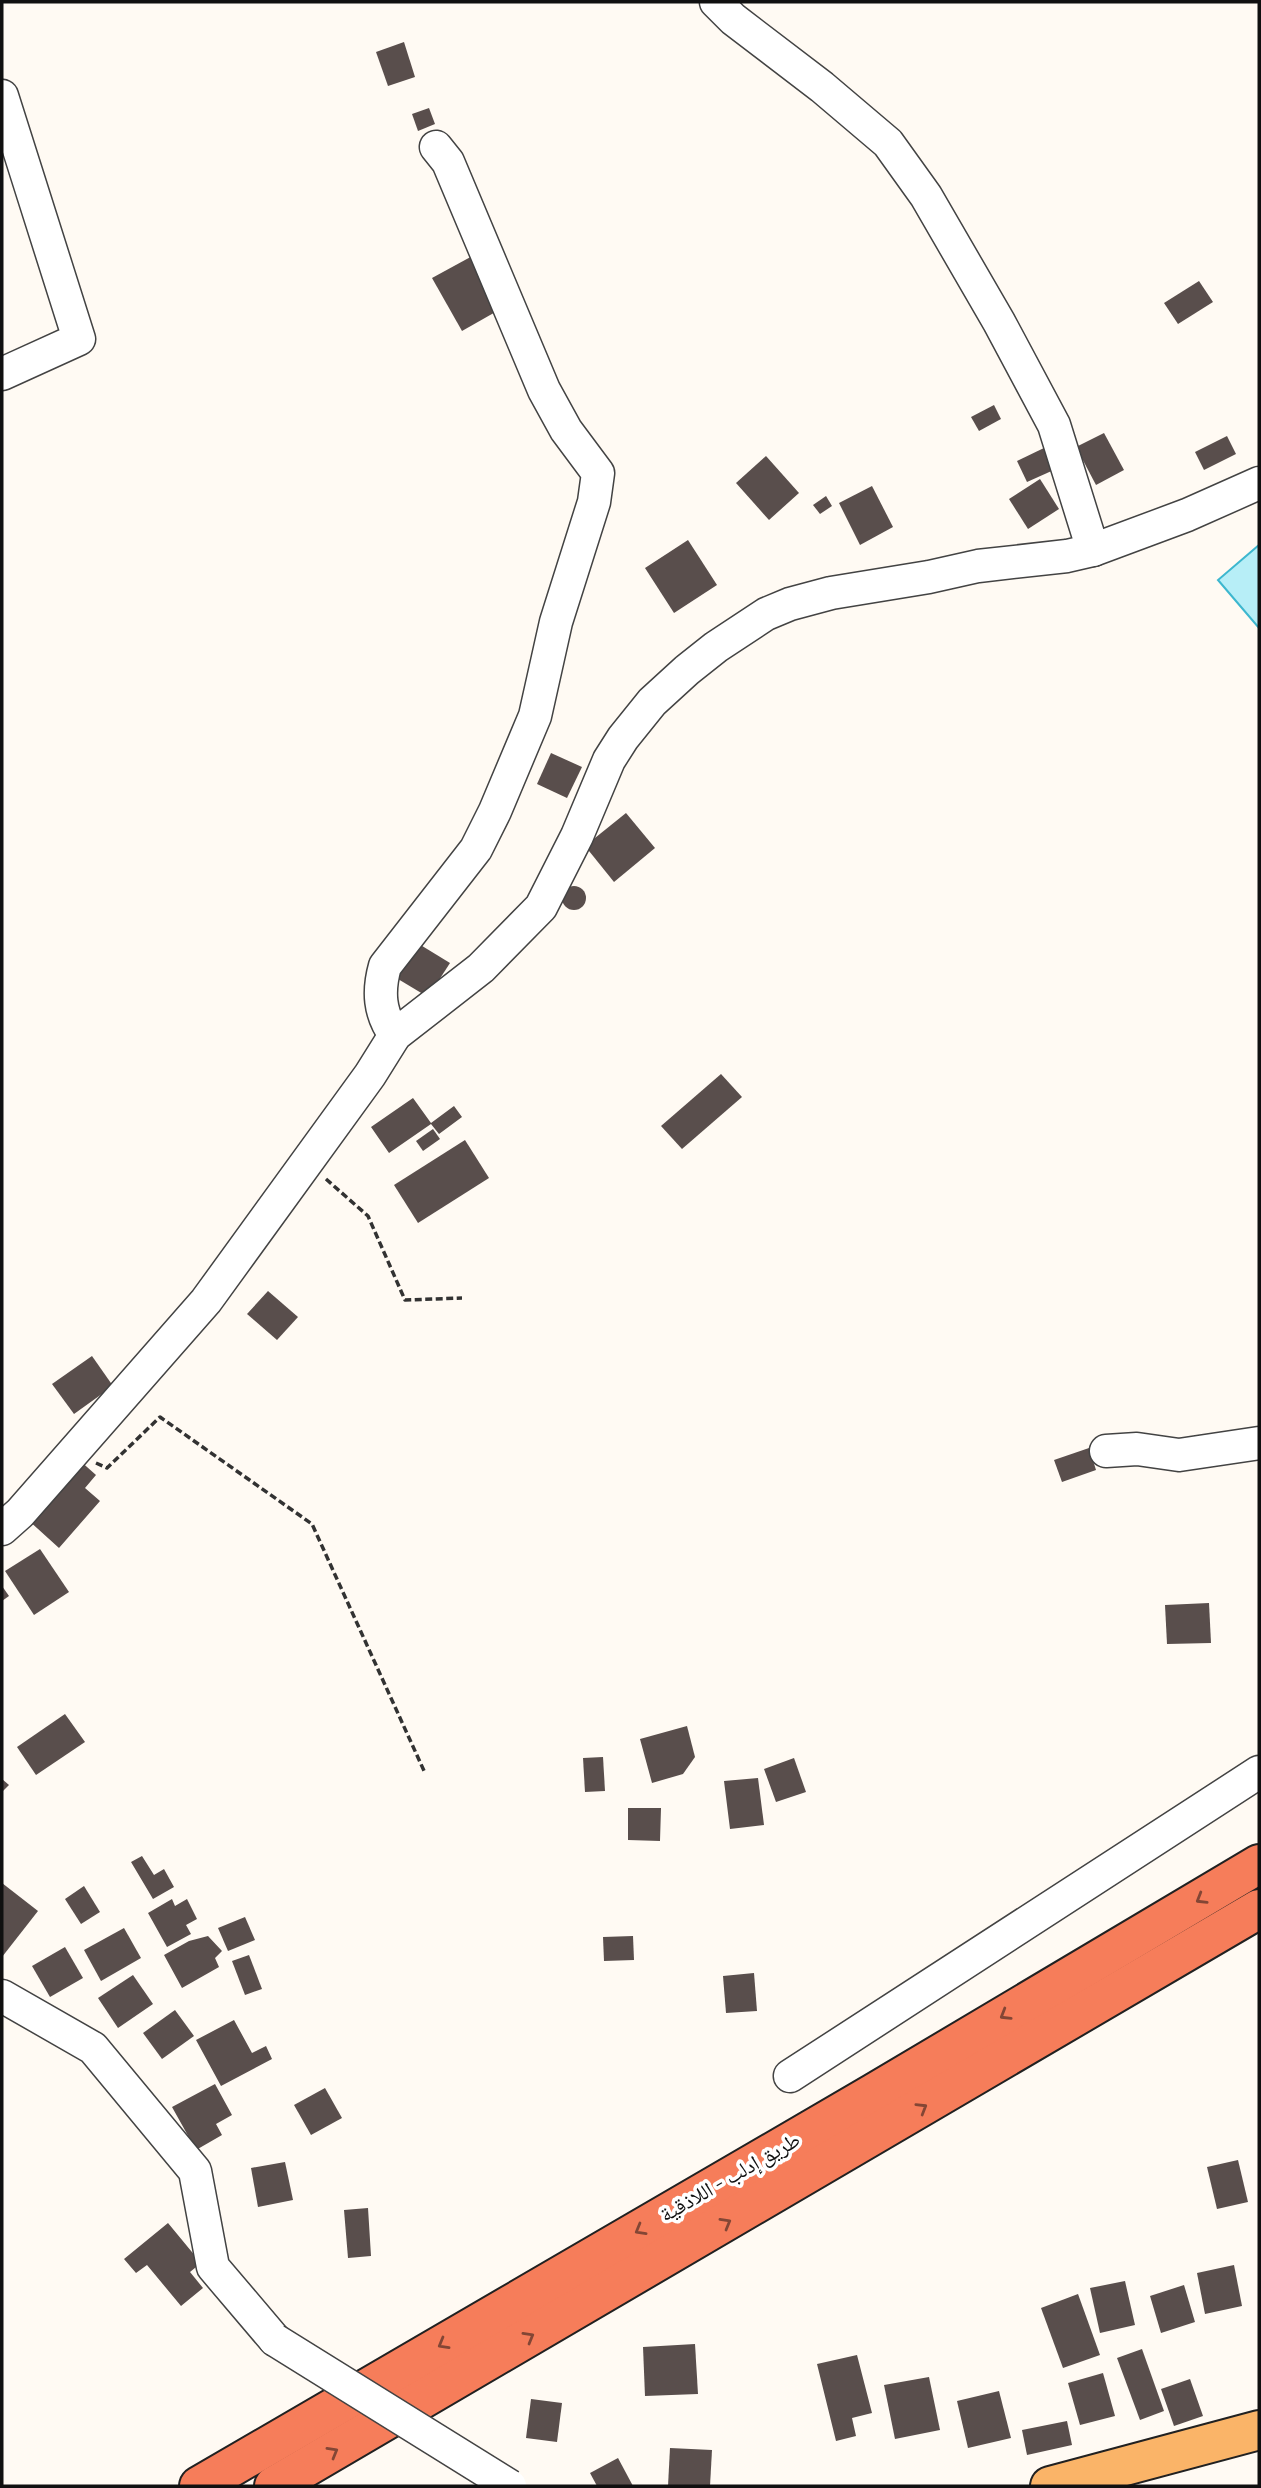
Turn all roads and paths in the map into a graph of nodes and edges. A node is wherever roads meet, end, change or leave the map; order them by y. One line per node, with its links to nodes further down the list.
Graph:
1 (716, 2): 6 (street)
2 (2, 96): 4 (street)
3 (436, 147): 7 (street)
4 (2, 374)
5 (1259, 483): 6 (street)
6 (1093, 550): 7 (street)
7 (395, 1035): 8 (street)
8 (308, 1161): 9 (path); 12 (street)
9 (462, 1298)
10 (1259, 1443): 11 (street)
11 (1106, 1451)
12 (72, 1453): 13 (street); 15 (path)
13 (2, 1529)
14 (1259, 1772): 19 (street)
15 (425, 1773)
16 (1259, 1864): 21 (highway, طريق إدلب - اللاذقية, one-way to 21)
17 (1259, 1909): 22 (highway, طريق إدلب - اللاذقية, one-way to 17)
18 (2, 1996): 23 (street, bridge)
19 (790, 2076)
20 (1259, 2430): 24 (main road)
21 (199, 2486)
22 (274, 2486)
23 (510, 2486)
24 (1050, 2486)

